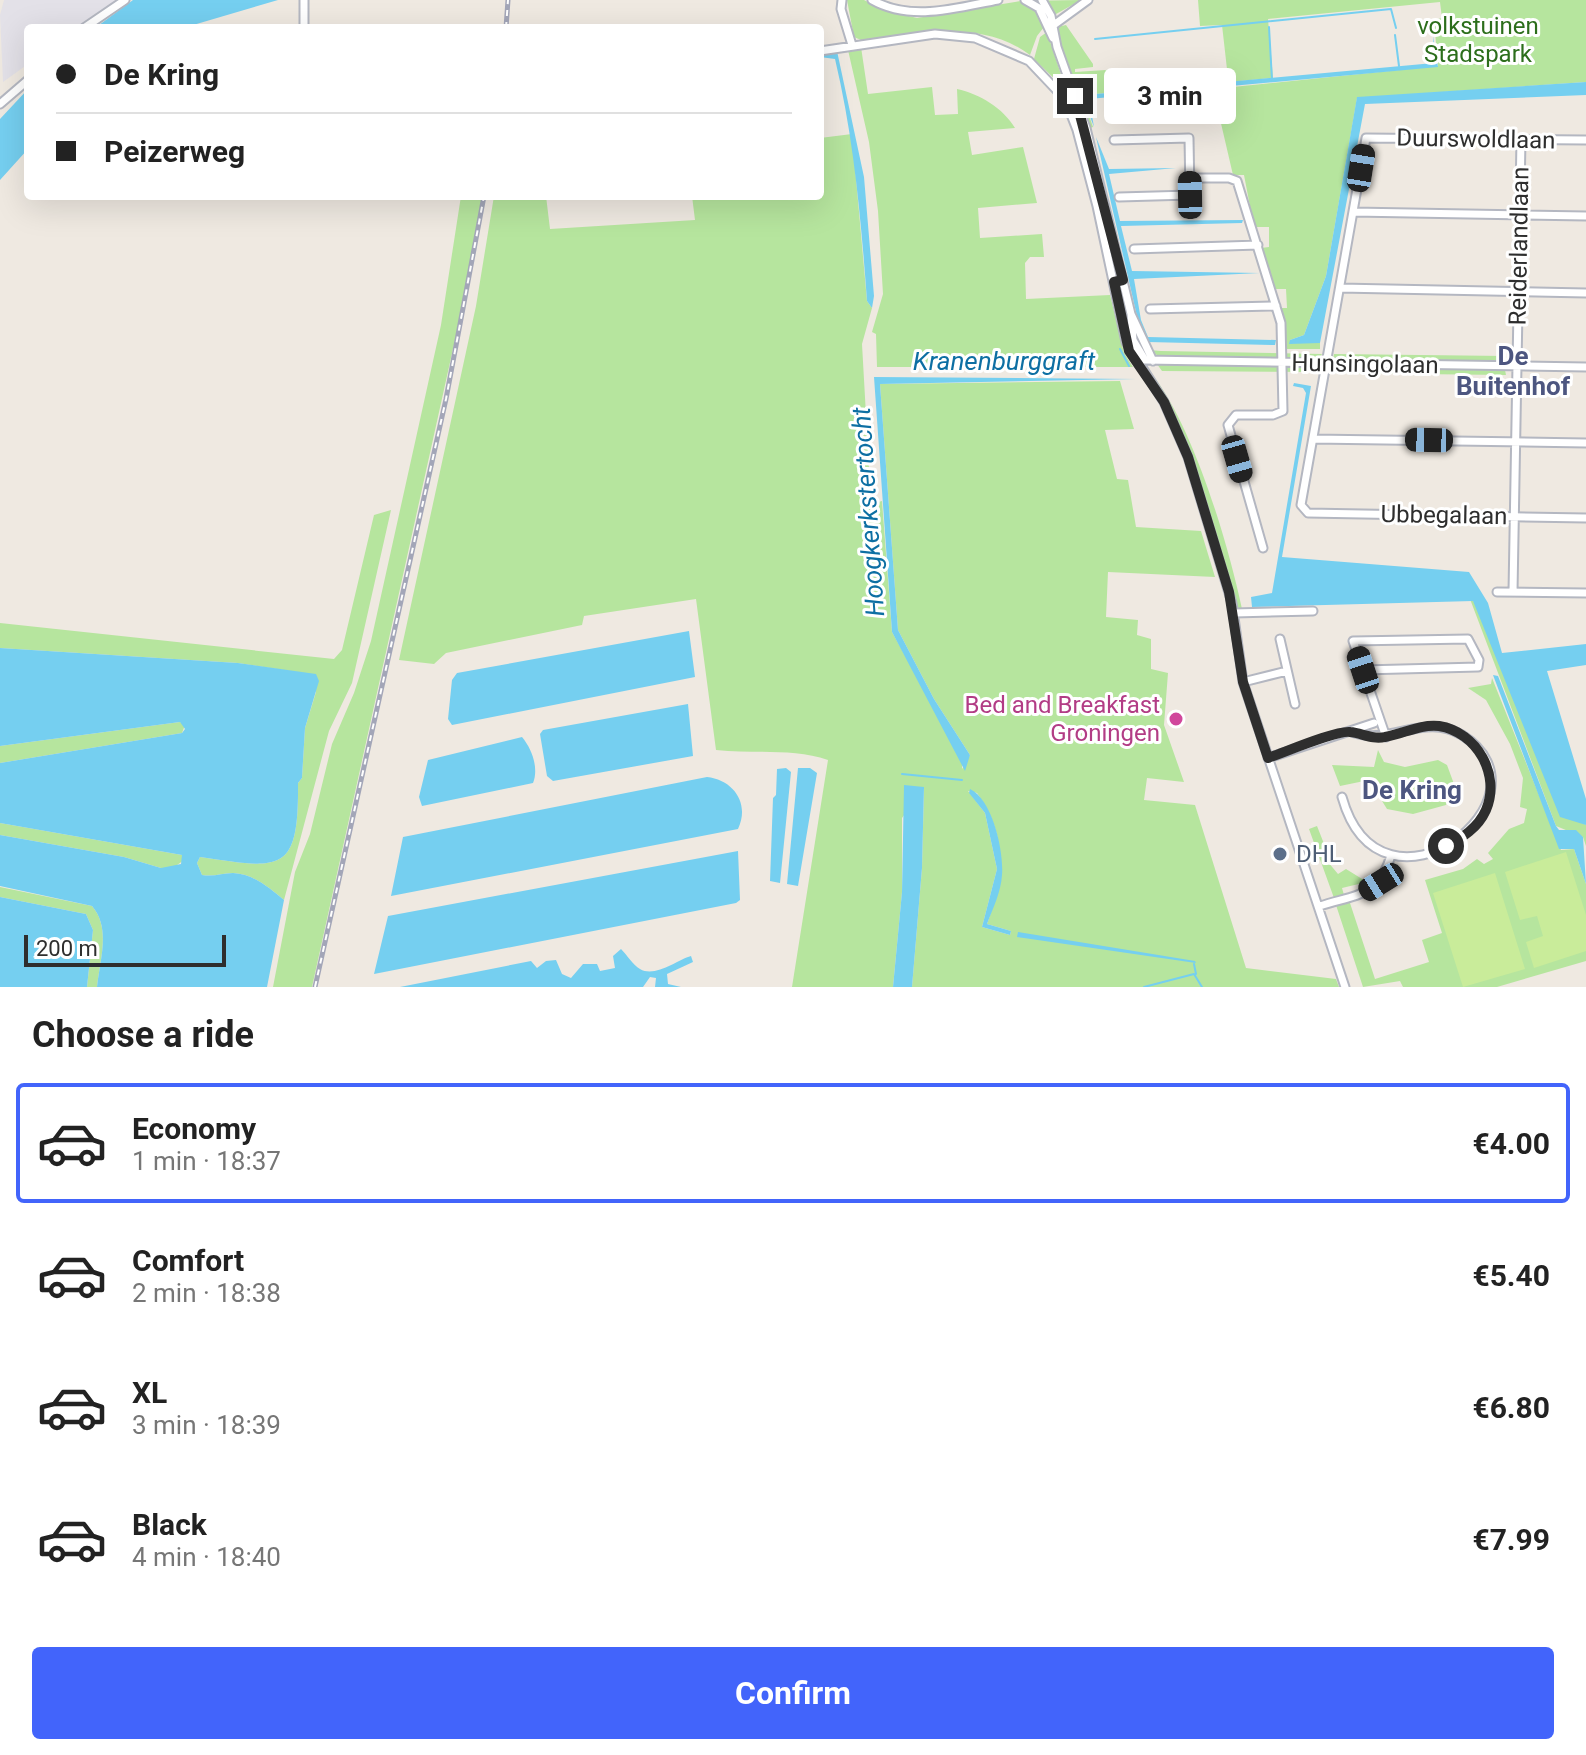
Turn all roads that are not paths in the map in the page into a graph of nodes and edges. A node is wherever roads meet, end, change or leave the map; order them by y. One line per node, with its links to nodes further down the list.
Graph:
1 (125, 0): 9 (street)
2 (304, 0): 10 (street)
3 (842, 0): 12 (street)
4 (872, 0): 5 (street)
5 (998, 0)
6 (1025, 0): 11 (street)
7 (1042, 0): 11 (street)
8 (1088, 0): 11 (street)
9 (90, 24)
10 (304, 24)
11 (1050, 27): 26 (street)
12 (852, 45): 13 (street); 27 (street)
13 (824, 50)
14 (24, 83): 15 (street)
15 (0, 104)
16 (1521, 139): 18 (street, Duurswoldlaan); 21 (street, Duurswoldlaan); 22 (street, Reiderlandlaan)
17 (1114, 140): 19 (street)
18 (1586, 140)
19 (1190, 178): 20 (street); 24 (street)
20 (1119, 197)
21 (1353, 212): 22 (street); 28 (street)
22 (1519, 214): 23 (street); 29 (street, Reiderlandlaan)
23 (1586, 216)
24 (1258, 245): 25 (street); 31 (street)
25 (1134, 249)
26 (1123, 280): 27 (street); 33 (street, Hunsingolaan)
27 (1114, 282): 47 (street)
28 (1340, 288): 29 (street); 34 (street)
29 (1518, 292): 30 (street); 35 (street, Reiderlandlaan)
30 (1586, 293)
31 (1276, 306): 32 (street); 33 (street)
32 (1150, 309)
33 (1284, 363): 34 (street, Hunsingolaan); 42 (street)
34 (1326, 364): 35 (street, Hunsingolaan); 37 (street)
35 (1517, 366): 36 (street, Hunsingolaan); 38 (street, Reiderlandlaan)
36 (1586, 367)
37 (1313, 439): 38 (street); 40 (street, Ubbegalaan)
38 (1516, 441): 39 (street); 40 (street, Reiderlandlaan)
39 (1586, 443)
40 (1515, 516): 41 (street, Ubbegalaan); 44 (street, Reiderlandlaan)
41 (1586, 518)
42 (1263, 548)
43 (1497, 592): 44 (street)
44 (1513, 592): 45 (street)
45 (1586, 593)
46 (1313, 611): 47 (street)
47 (1234, 613): 51 (street)
48 (1280, 639): 50 (street)
49 (1363, 670): 49 (street); 55 (street)
50 (1287, 671): 51 (street); 52 (street)
51 (1243, 682): 56 (street)
52 (1295, 704)
53 (1374, 723): 54 (street)
54 (1349, 731): 55 (street); 56 (street)
55 (1386, 737): 58 (street)
56 (1268, 758): 59 (street)
57 (1342, 797): 58 (street)
58 (1391, 855): 59 (street)
59 (1320, 906): 60 (street)
60 (1345, 987)

